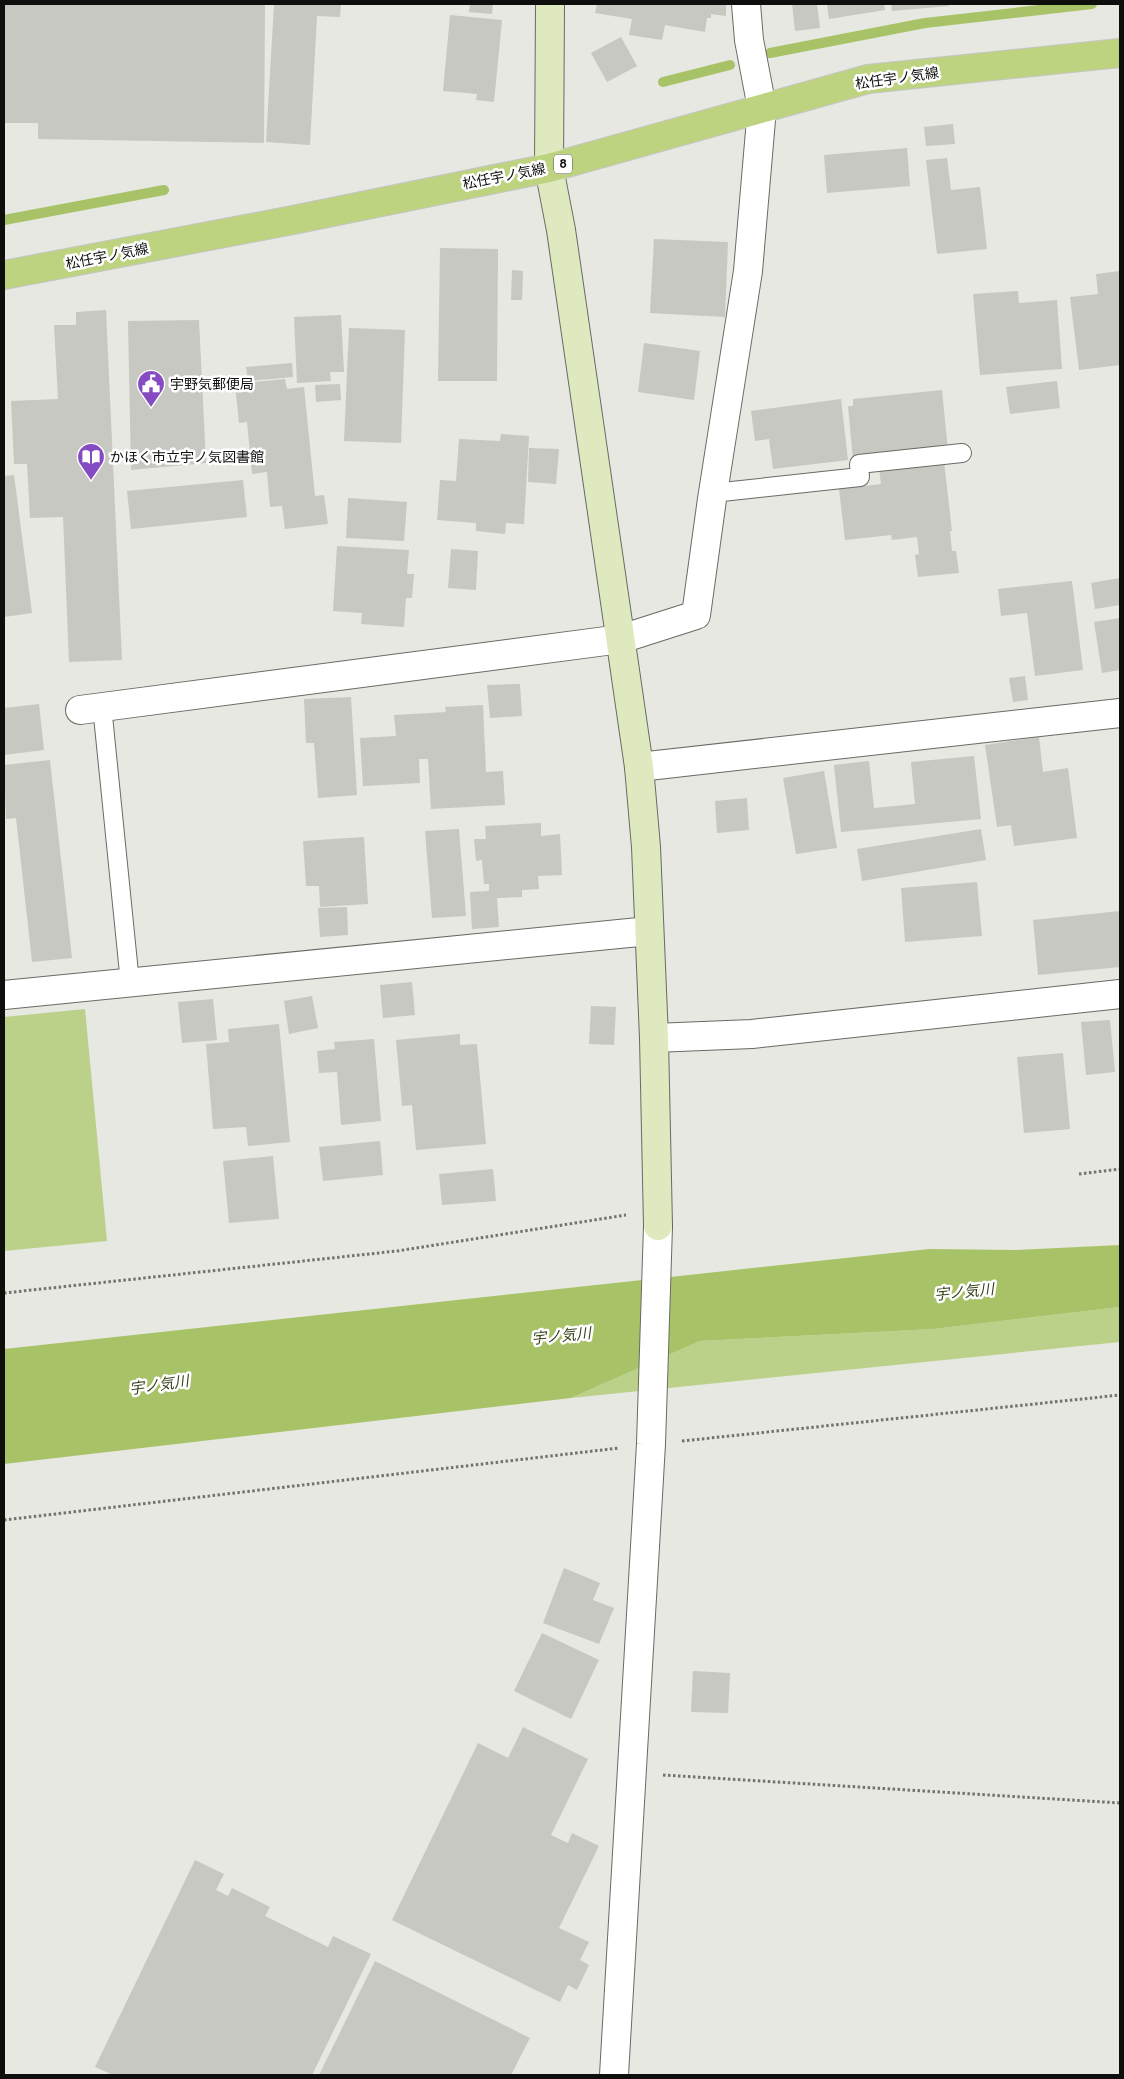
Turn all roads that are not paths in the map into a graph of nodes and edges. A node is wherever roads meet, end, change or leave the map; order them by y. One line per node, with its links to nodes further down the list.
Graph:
1 (550, 4): 5 (street)
2 (746, 4): 4 (street)
3 (1120, 53): 4 (main road, 松任宇ノ気線 / 8)
4 (762, 108): 5 (main road, 松任宇ノ気線 / 8); 8 (street)
5 (549, 168): 6 (main road, 松任宇ノ気線 / 8); 9 (street)
6 (4, 275)
7 (962, 453): 8 (lane)
8 (713, 493): 9 (street)
9 (621, 639): 10 (street); 12 (street)
10 (91, 708): 14 (lane)
11 (1120, 713): 12 (street)
12 (640, 767): 13 (street)
13 (649, 931): 14 (street); 17 (street)
14 (130, 983): 16 (street)
15 (1120, 994): 17 (street)
16 (4, 995)
17 (654, 1038): 18 (street)
18 (614, 2075)

